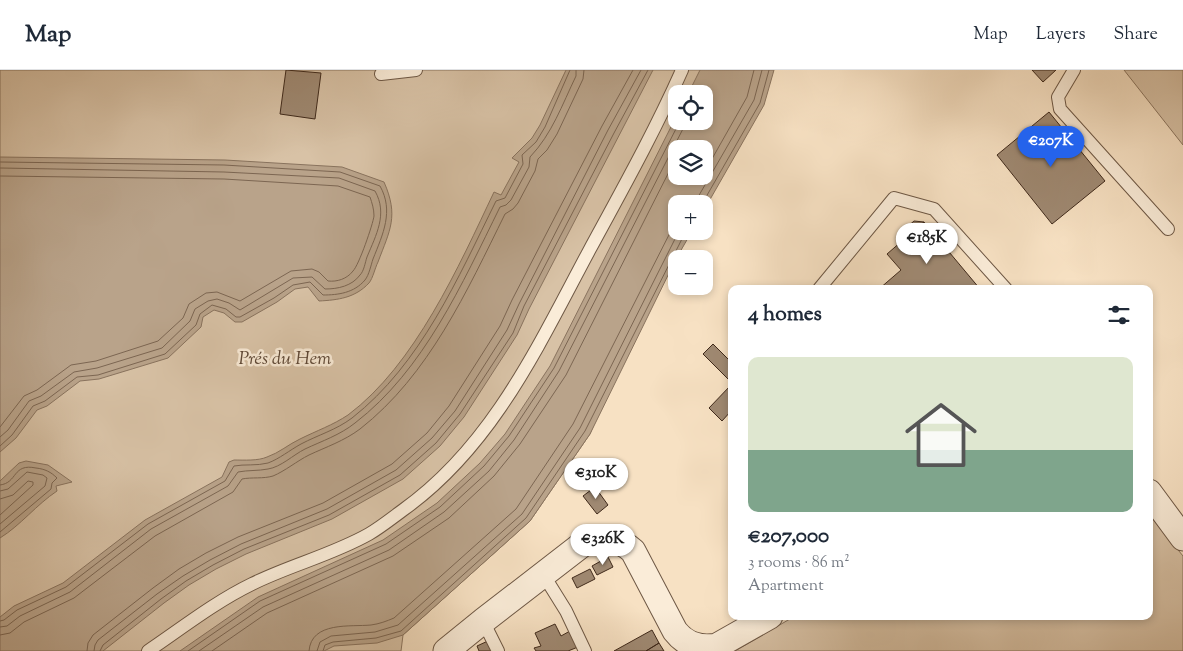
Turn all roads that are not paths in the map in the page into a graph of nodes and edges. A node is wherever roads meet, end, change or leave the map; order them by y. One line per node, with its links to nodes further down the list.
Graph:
1 (416, 70): 4 (lane)
2 (682, 70): 13 (lane)
3 (1074, 70): 5 (lane)
4 (381, 74)
5 (1168, 229)
6 (822, 285): 7 (lane)
7 (1002, 285)
8 (1153, 497): 9 (street)
9 (1183, 538)
10 (543, 574): 11 (street); 12 (street); 16 (lane)
11 (763, 620)
12 (482, 621): 14 (street); 15 (lane)
13 (148, 651)
14 (446, 651)
15 (498, 651)
16 (584, 651)

